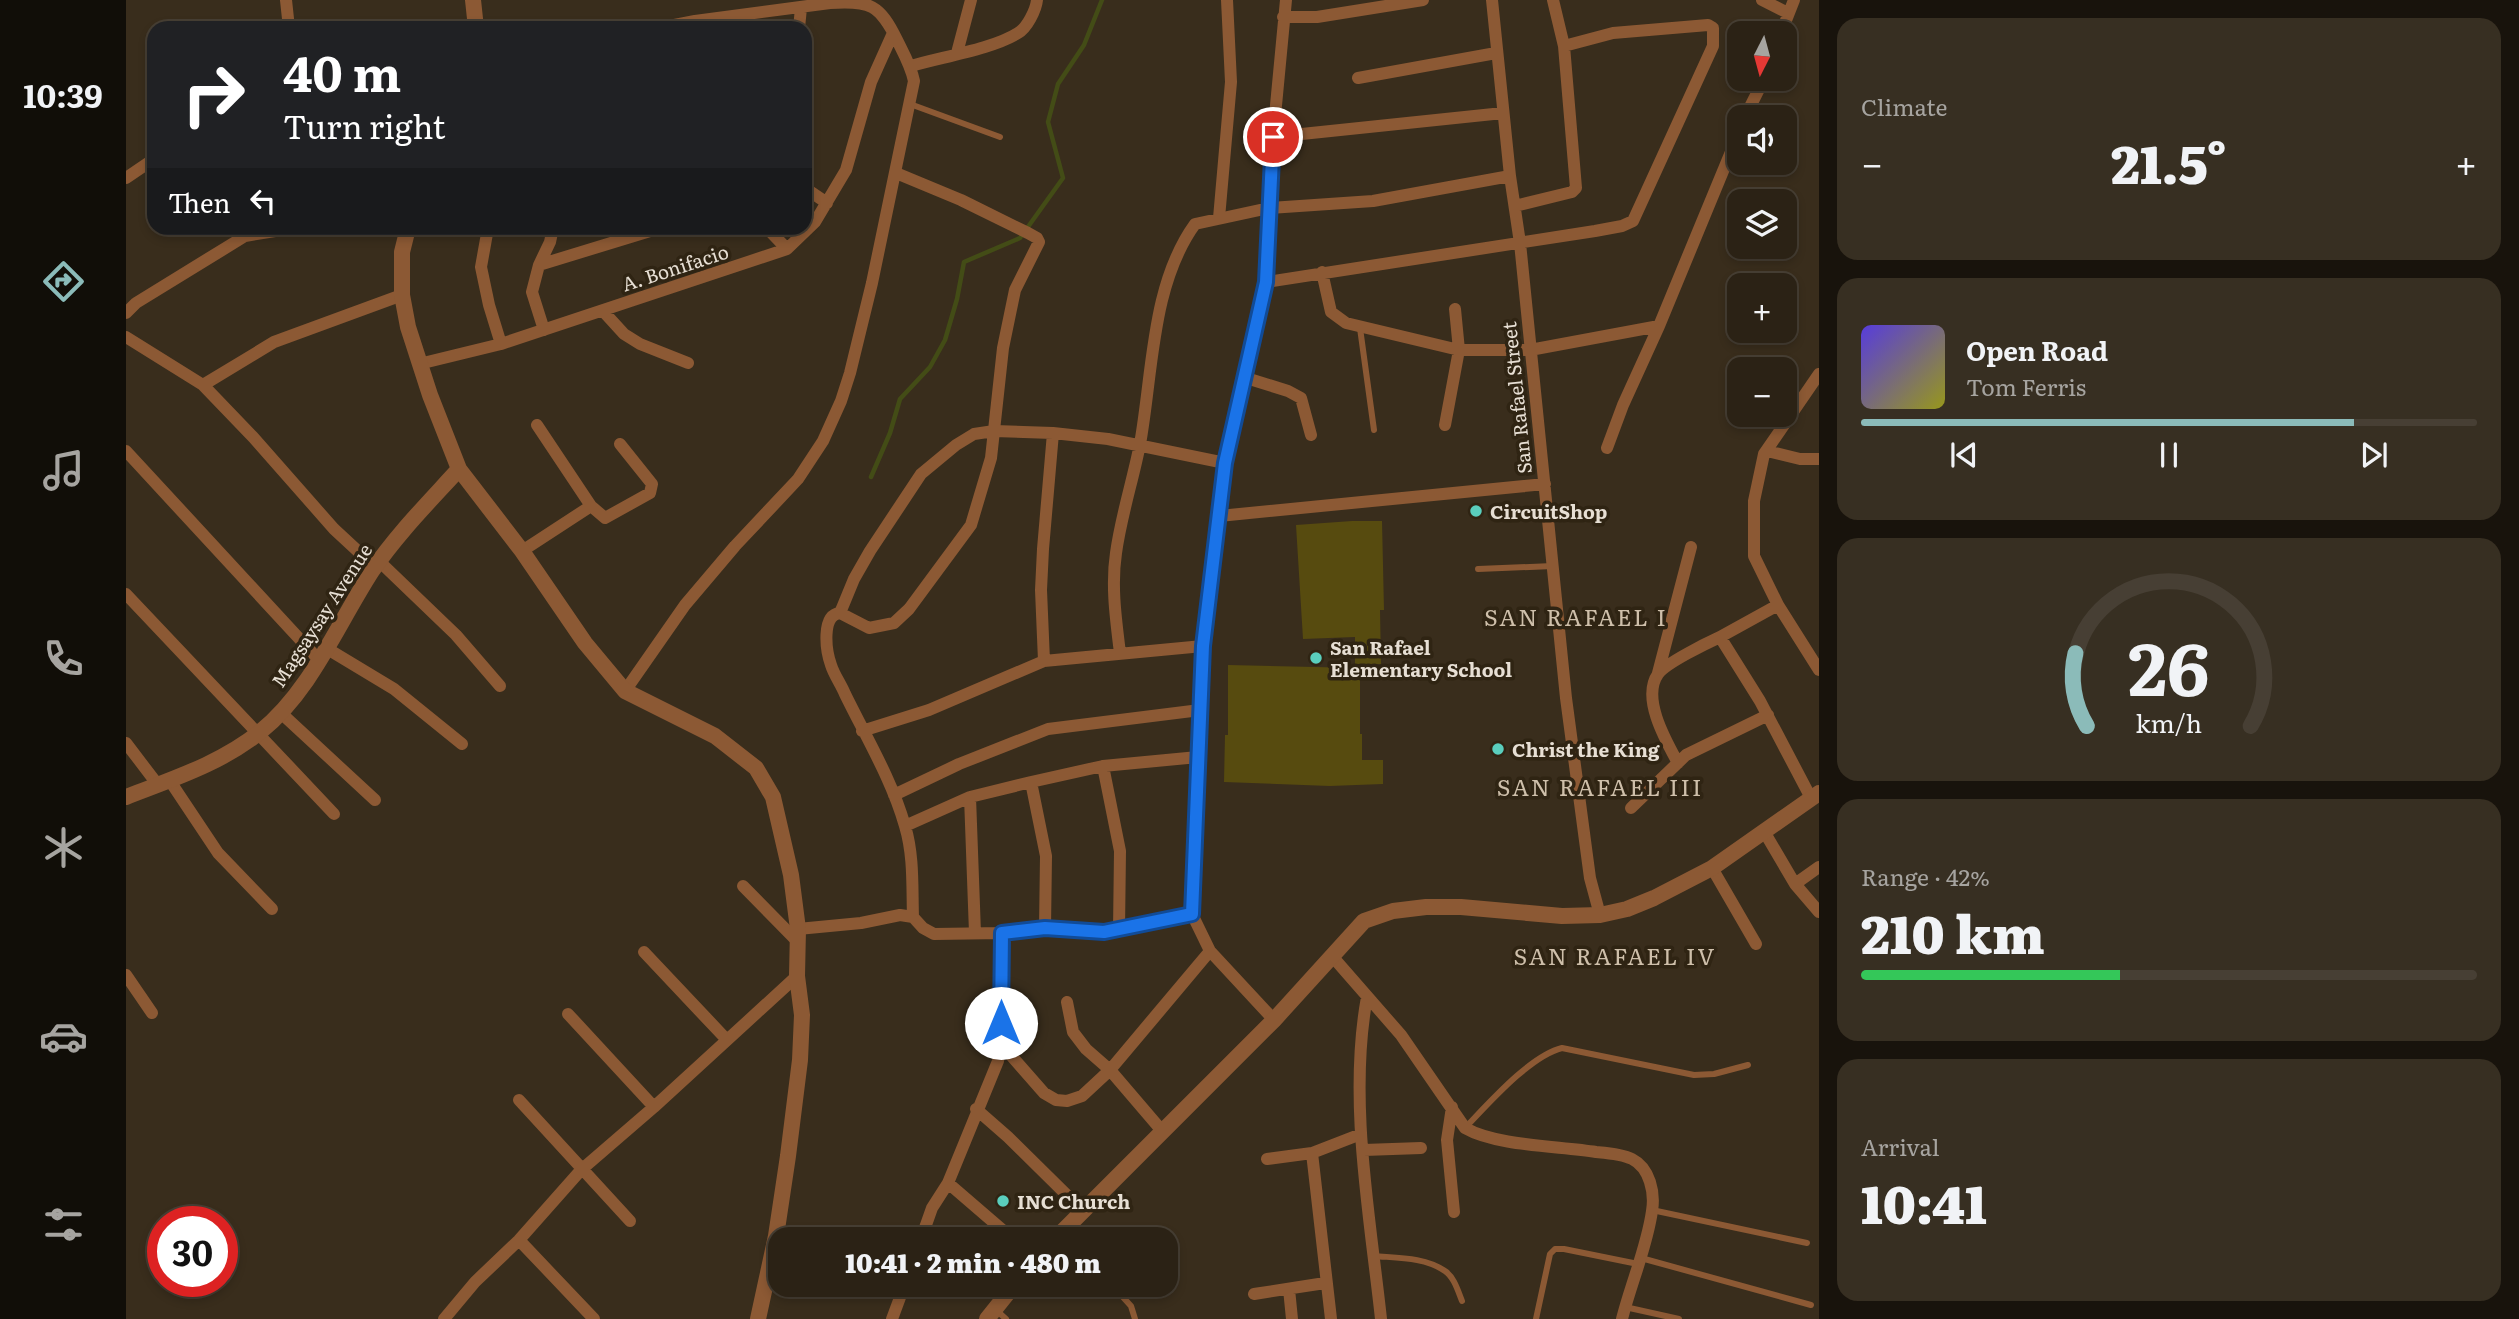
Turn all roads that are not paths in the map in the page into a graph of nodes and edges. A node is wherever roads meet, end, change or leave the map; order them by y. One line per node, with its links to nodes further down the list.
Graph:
1 (286, 0): 16 (street)
2 (473, 0): 17 (street)
3 (971, 0): 23 (street)
4 (1037, 0): 23 (street)
5 (1227, 0): 40 (street)
6 (1286, 0): 15 (street)
7 (1423, 0): 15 (street)
8 (1492, 0): 24 (street, San Rafael Street)
9 (1553, 0): 22 (street)
10 (1762, 0): 14 (street)
11 (1794, 0): 14 (street)
12 (849, 1): 13 (street); 21 (street)
13 (801, 8): 18 (street); 19 (street)
14 (1788, 13): 20 (street)
15 (1283, 17): 29 (street)
16 (288, 21)
17 (475, 21)
18 (696, 21)
19 (800, 21)
20 (1785, 21)
21 (894, 33): 25 (street); 37 (street, A. Bonifacio)
22 (1564, 46): 38 (street); 49 (street)
23 (957, 53): 25 (street)
24 (1496, 53): 26 (street); 28 (street, San Rafael Street)
25 (911, 66): 27 (street)
26 (1358, 78)
27 (910, 104): 30 (lane); 33 (street)
28 (1503, 113): 29 (street); 34 (street, San Rafael Street)
29 (1273, 137): 39 (street)
30 (1000, 138)
31 (1727, 161): 58 (street)
32 (147, 164): 35 (street)
33 (896, 173): 73 (street); 103 (street)
34 (1510, 176): 38 (street, San Rafael Street); 39 (street)
35 (126, 178)
36 (812, 193): 37 (street)
37 (827, 203): 41 (street, A. Bonifacio)
38 (1515, 206): 49 (street, San Rafael Street)
39 (1269, 208): 40 (street); 53 (street)
40 (1219, 218): 77 (street)
41 (812, 225)
42 (251, 235): 57 (street)
43 (406, 235): 54 (street)
44 (487, 235): 62 (street)
45 (552, 235): 51 (street)
46 (637, 235): 51 (street)
47 (774, 235): 50 (street)
48 (803, 235): 50 (street, A. Bonifacio)
49 (1520, 243): 52 (street); 63 (street, San Rafael Street)
50 (787, 249): 56 (street, A. Bonifacio)
51 (539, 265): 60 (street)
52 (1322, 272): 53 (street); 59 (street)
53 (1266, 282): 68 (street)
54 (402, 295): 66 (street); 69 (street)
55 (1455, 309): 64 (street)
56 (603, 311): 60 (street, A. Bonifacio); 65 (street)
57 (126, 313)
58 (1659, 326): 63 (street); 78 (street)
59 (1360, 328): 64 (street); 72 (lane)
60 (544, 330): 62 (street, A. Bonifacio)
61 (126, 337): 69 (street)
62 (501, 344): 66 (street, A. Bonifacio)
63 (1530, 350): 64 (street); 84 (street, San Rafael Street)
64 (1459, 351): 71 (street)
65 (688, 363)
66 (419, 364): 83 (street)
67 (1819, 374): 79 (street)
68 (1243, 377): 75 (street); 82 (street)
69 (203, 385): 89 (street)
70 (537, 425): 85 (street)
71 (1445, 425)
72 (1374, 430)
73 (994, 431): 74 (street); 94 (street); 94 (street)
74 (1053, 433): 77 (street); 99 (street)
75 (1311, 435)
76 (620, 444): 85 (street)
77 (1139, 445): 82 (street); 97 (street)
78 (1607, 448)
79 (1767, 450): 81 (street); 93 (street)
80 (126, 451): 98 (street)
81 (1819, 459)
82 (1225, 463): 86 (street)
83 (459, 469): 88 (street); 89 (street, Magsaysay Avenue)
84 (1545, 484): 86 (street); 90 (street, San Rafael Street)
85 (591, 506): 88 (street)
86 (1219, 516): 96 (street)
87 (1691, 547): 101 (street)
88 (522, 551): 103 (street)
89 (377, 565): 98 (street, Magsaysay Avenue); 102 (street)
90 (1553, 566): 91 (lane); 132 (street, San Rafael Street)
91 (1478, 569)
92 (126, 594): 108 (street)
93 (1778, 605): 95 (street); 100 (street)
94 (840, 613): 107 (street)
95 (1720, 638): 101 (street); 106 (street)
96 (1203, 646): 97 (street); 104 (street)
97 (1120, 653): 99 (street)
98 (322, 654): 105 (street, Magsaysay Avenue); 110 (street)
99 (1044, 661): 107 (street)
100 (1817, 661)
101 (1658, 673): 112 (street)
102 (500, 686)
103 (625, 691): 138 (street)
104 (1199, 710): 111 (street); 116 (street)
105 (281, 713): 108 (street, Magsaysay Avenue); 120 (street)
106 (1768, 715): 112 (street); 117 (street)
107 (862, 731): 116 (street)
108 (259, 733): 115 (street, Magsaysay Avenue); 122 (street)
109 (126, 743): 115 (street)
110 (462, 744)
111 (1198, 757): 113 (street); 131 (street)
112 (1678, 763): 121 (street)
113 (1103, 766): 114 (street); 135 (street)
114 (1031, 782): 119 (street); 134 (street)
115 (164, 783): 118 (street, Magsaysay Avenue); 129 (street)
116 (894, 795): 123 (street)
117 (1815, 795): 124 (street)
118 (126, 797)
119 (970, 797): 123 (street); 136 (street)
120 (375, 800)
121 (1631, 808)
122 (334, 814)
123 (905, 826): 133 (street)
124 (1765, 833): 125 (street); 127 (street)
125 (1712, 867): 132 (street); 139 (street)
126 (1819, 867): 127 (street)
127 (1795, 884): 130 (street)
128 (743, 886): 138 (street)
129 (272, 909)
130 (1819, 912)
131 (1192, 914): 135 (street); 140 (street)
132 (1600, 915): 142 (street)
133 (913, 917): 136 (street); 138 (street)
134 (1045, 928): 135 (street); 137 (street)
135 (1119, 930)
136 (975, 933): 137 (street)
137 (1002, 933): 151 (street)
138 (797, 935): 144 (street)
139 (1756, 944)
140 (1210, 951): 149 (street); 153 (street)
141 (643, 952): 150 (street)
142 (1332, 956): 145 (street); 149 (street)
143 (126, 975): 147 (street)
144 (797, 976): 150 (street); 191 (street)
145 (1367, 997): 156 (street); 160 (street)
146 (1068, 1002): 153 (street)
147 (152, 1013)
148 (568, 1014): 155 (street)
149 (1275, 1020): 159 (street)
150 (727, 1040): 155 (street)
151 (1001, 1044): 153 (street); 157 (street)
152 (1748, 1065): 158 (lane)
153 (1110, 1070): 159 (street)
154 (519, 1100): 165 (street)
155 (654, 1107): 165 (street)
156 (1452, 1107): 158 (street); 169 (street)
157 (976, 1109): 166 (street); 167 (street)
158 (1465, 1128): 168 (street)
159 (1163, 1132): 167 (street)
160 (1361, 1134): 162 (street); 163 (street)
161 (1421, 1147): 162 (street)
162 (1364, 1150): 176 (street)
163 (1312, 1153): 164 (street); 178 (street)
164 (1267, 1159)
165 (581, 1170): 170 (street); 174 (street)
166 (948, 1183): 171 (street); 172 (street)
167 (1082, 1210): 173 (street)
168 (1652, 1210): 175 (lane); 177 (street)
169 (1454, 1212)
170 (630, 1221)
171 (925, 1227)
172 (999, 1227)
173 (1068, 1227)
174 (519, 1240): 187 (street); 190 (street)
175 (1807, 1243)
176 (1374, 1256): 184 (lane); 196 (street)
177 (1639, 1261): 185 (lane); 186 (street); 197 (lane)
178 (1325, 1283): 179 (street); 195 (street)
179 (1289, 1289): 180 (street); 194 (street)
180 (1254, 1294)
181 (900, 1297): 192 (street)
182 (1007, 1297): 188 (street)
183 (1123, 1297): 193 (lane)
184 (1462, 1301)
185 (1811, 1305)
186 (1624, 1313): 189 (lane)
187 (450, 1316)
188 (996, 1316)
189 (1674, 1318)
190 (594, 1319)
191 (758, 1319)
192 (892, 1319)
193 (1135, 1319)
194 (1292, 1319)
195 (1331, 1319)
196 (1381, 1319)
197 (1536, 1319)

